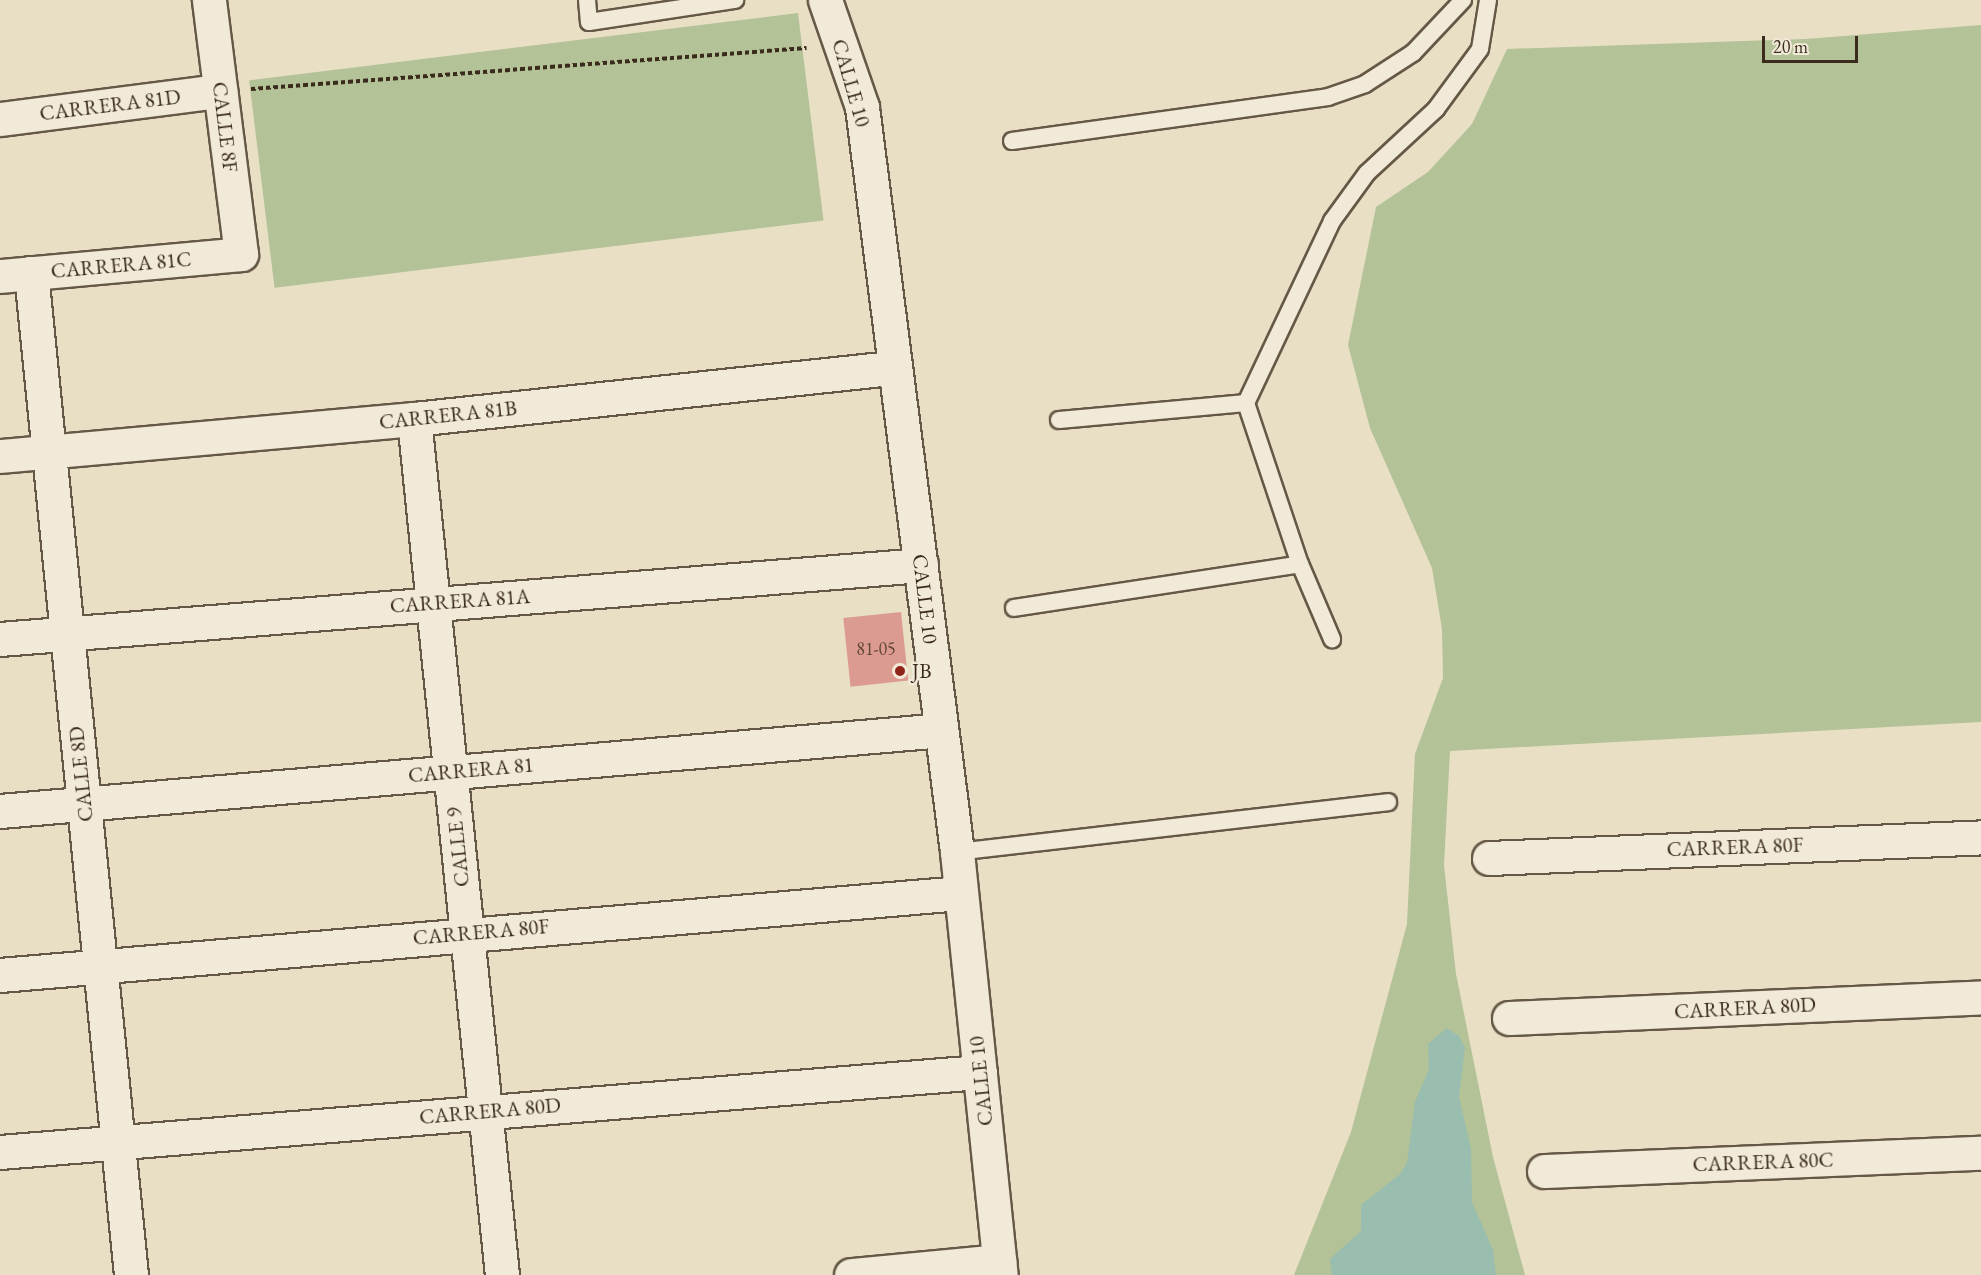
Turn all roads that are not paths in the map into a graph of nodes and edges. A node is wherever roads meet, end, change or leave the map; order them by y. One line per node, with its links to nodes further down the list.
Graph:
1 (209, 0): 7 (street, CALLE 8F)
2 (587, 0): 3 (lane)
3 (735, 0)
4 (825, 0): 12 (street, CALLE 10)
5 (1463, 0): 9 (lane)
6 (1488, 0): 13 (lane)
7 (220, 91): 8 (street, CARRERA 81D); 10 (street, CALLE 8F)
8 (0, 119)
9 (1012, 141)
10 (241, 254): 11 (street, CARRERA 81C)
11 (15, 275): 16 (street, CALLE 8D)
12 (896, 368): 14 (street, CARRERA 81B); 19 (street, CALLE 10)
13 (1246, 403): 15 (lane); 18 (lane)
14 (414, 419): 16 (street, CARRERA 81B); 20 (street, CALLE 9)
15 (1059, 420)
16 (48, 451): 17 (street, CARRERA 81B); 22 (street, CALLE 8D)
17 (0, 456)
18 (1300, 564): 21 (lane); 24 (lane)
19 (921, 566): 20 (street, CARRERA 81A); 25 (street, CALLE 10)
20 (433, 602): 22 (street, CARRERA 81A); 26 (street, CALLE 9)
21 (1014, 608)
22 (67, 633): 23 (street, CARRERA 81A); 28 (street, CALLE 8D)
23 (0, 639)
24 (1332, 639)
25 (942, 730): 26 (street, CARRERA 81); 31 (street, CALLE 10)
26 (450, 772): 28 (street, CARRERA 81); 34 (street, CALLE 9)
27 (1388, 802): 31 (lane)
28 (84, 803): 29 (street, CARRERA 81); 35 (street, CALLE 8D)
29 (0, 811)
30 (1981, 837): 32 (street, CARRERA 80F)
31 (957, 852): 33 (street, CALLE 10)
32 (1489, 858)
33 (961, 893): 34 (street, CARRERA 80F); 39 (street, CALLE 10)
34 (467, 933): 35 (street, CARRERA 80F); 40 (street, CALLE 9)
35 (100, 965): 36 (street, CARRERA 80F); 41 (street, CALLE 8D)
36 (0, 975)
37 (1981, 997): 38 (street, CARRERA 80D)
38 (1509, 1018)
39 (980, 1072): 40 (street, CARRERA 80D); 45 (street, CALLE 10)
40 (485, 1112): 41 (street, CARRERA 80D); 47 (street, CALLE 9)
41 (118, 1141): 42 (street, CARRERA 80D); 46 (street, CALLE 8D)
42 (0, 1152)
43 (1981, 1153): 44 (street, CARRERA 80C)
44 (1544, 1171)
45 (1000, 1268): 48 (street)
46 (131, 1275)
47 (502, 1275)
48 (851, 1275)

